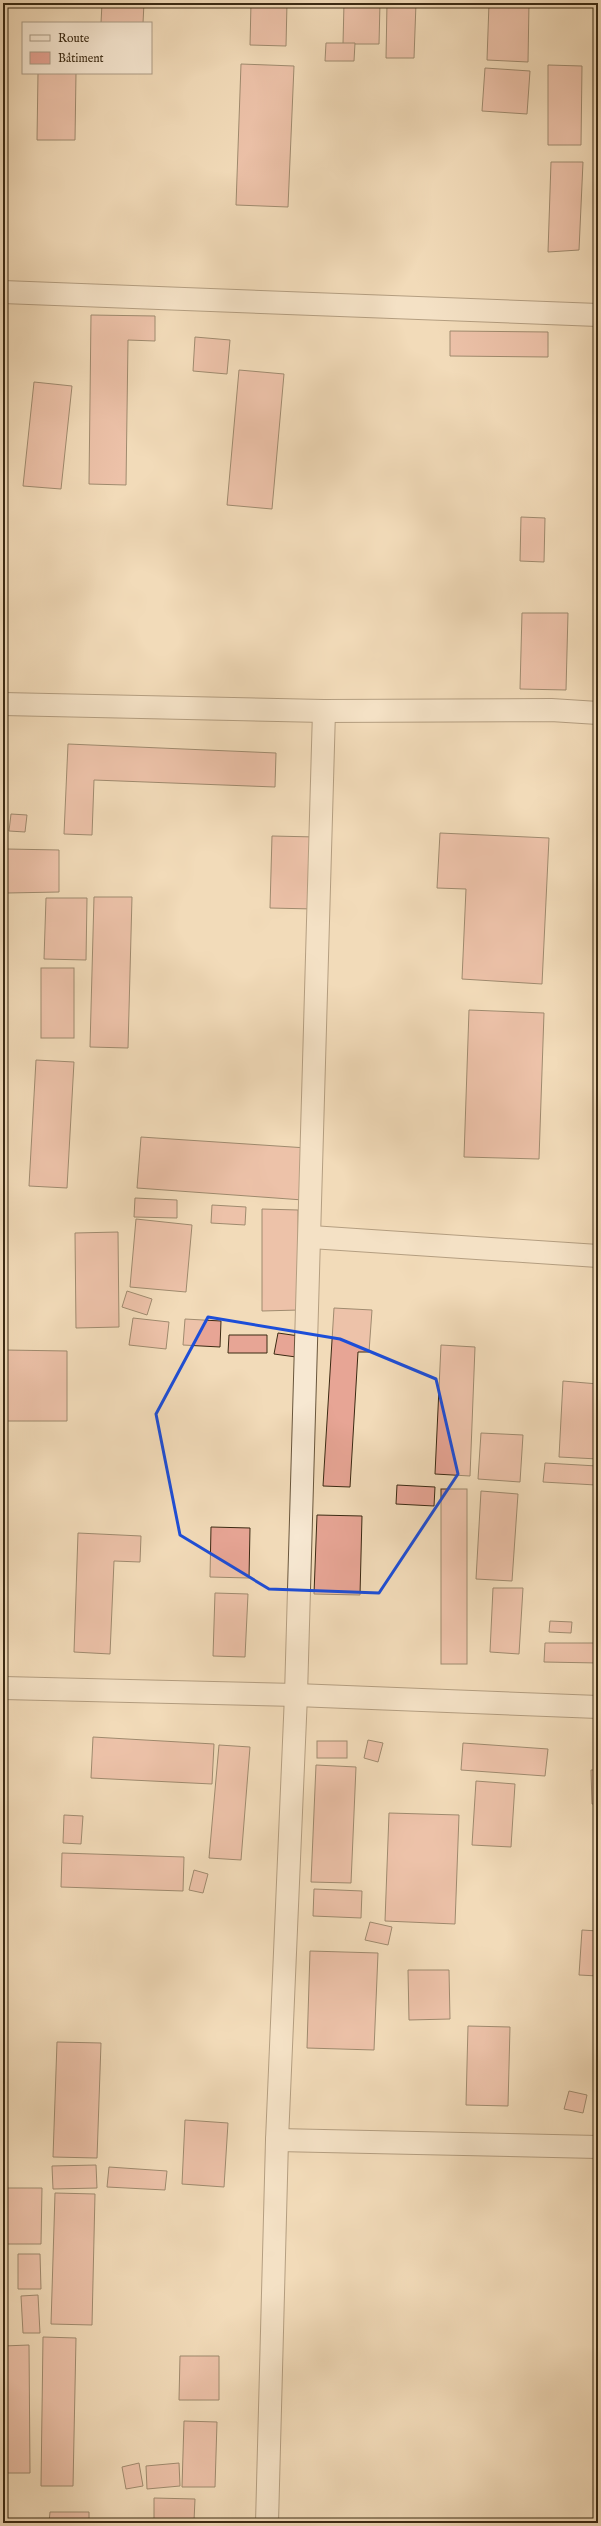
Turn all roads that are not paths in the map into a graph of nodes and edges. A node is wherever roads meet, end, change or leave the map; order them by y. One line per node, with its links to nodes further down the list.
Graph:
1 (3, 292): 2 (street)
2 (598, 315)
3 (3, 704): 4 (street)
4 (324, 711): 5 (street); 6 (street)
5 (598, 714)
6 (310, 1237): 7 (street); 9 (street)
7 (598, 1256)
8 (3, 1688): 9 (street)
9 (296, 1695): 10 (street); 11 (street)
10 (598, 1707)
11 (277, 2140): 12 (street); 13 (street)
12 (598, 2146)
13 (267, 2523)

